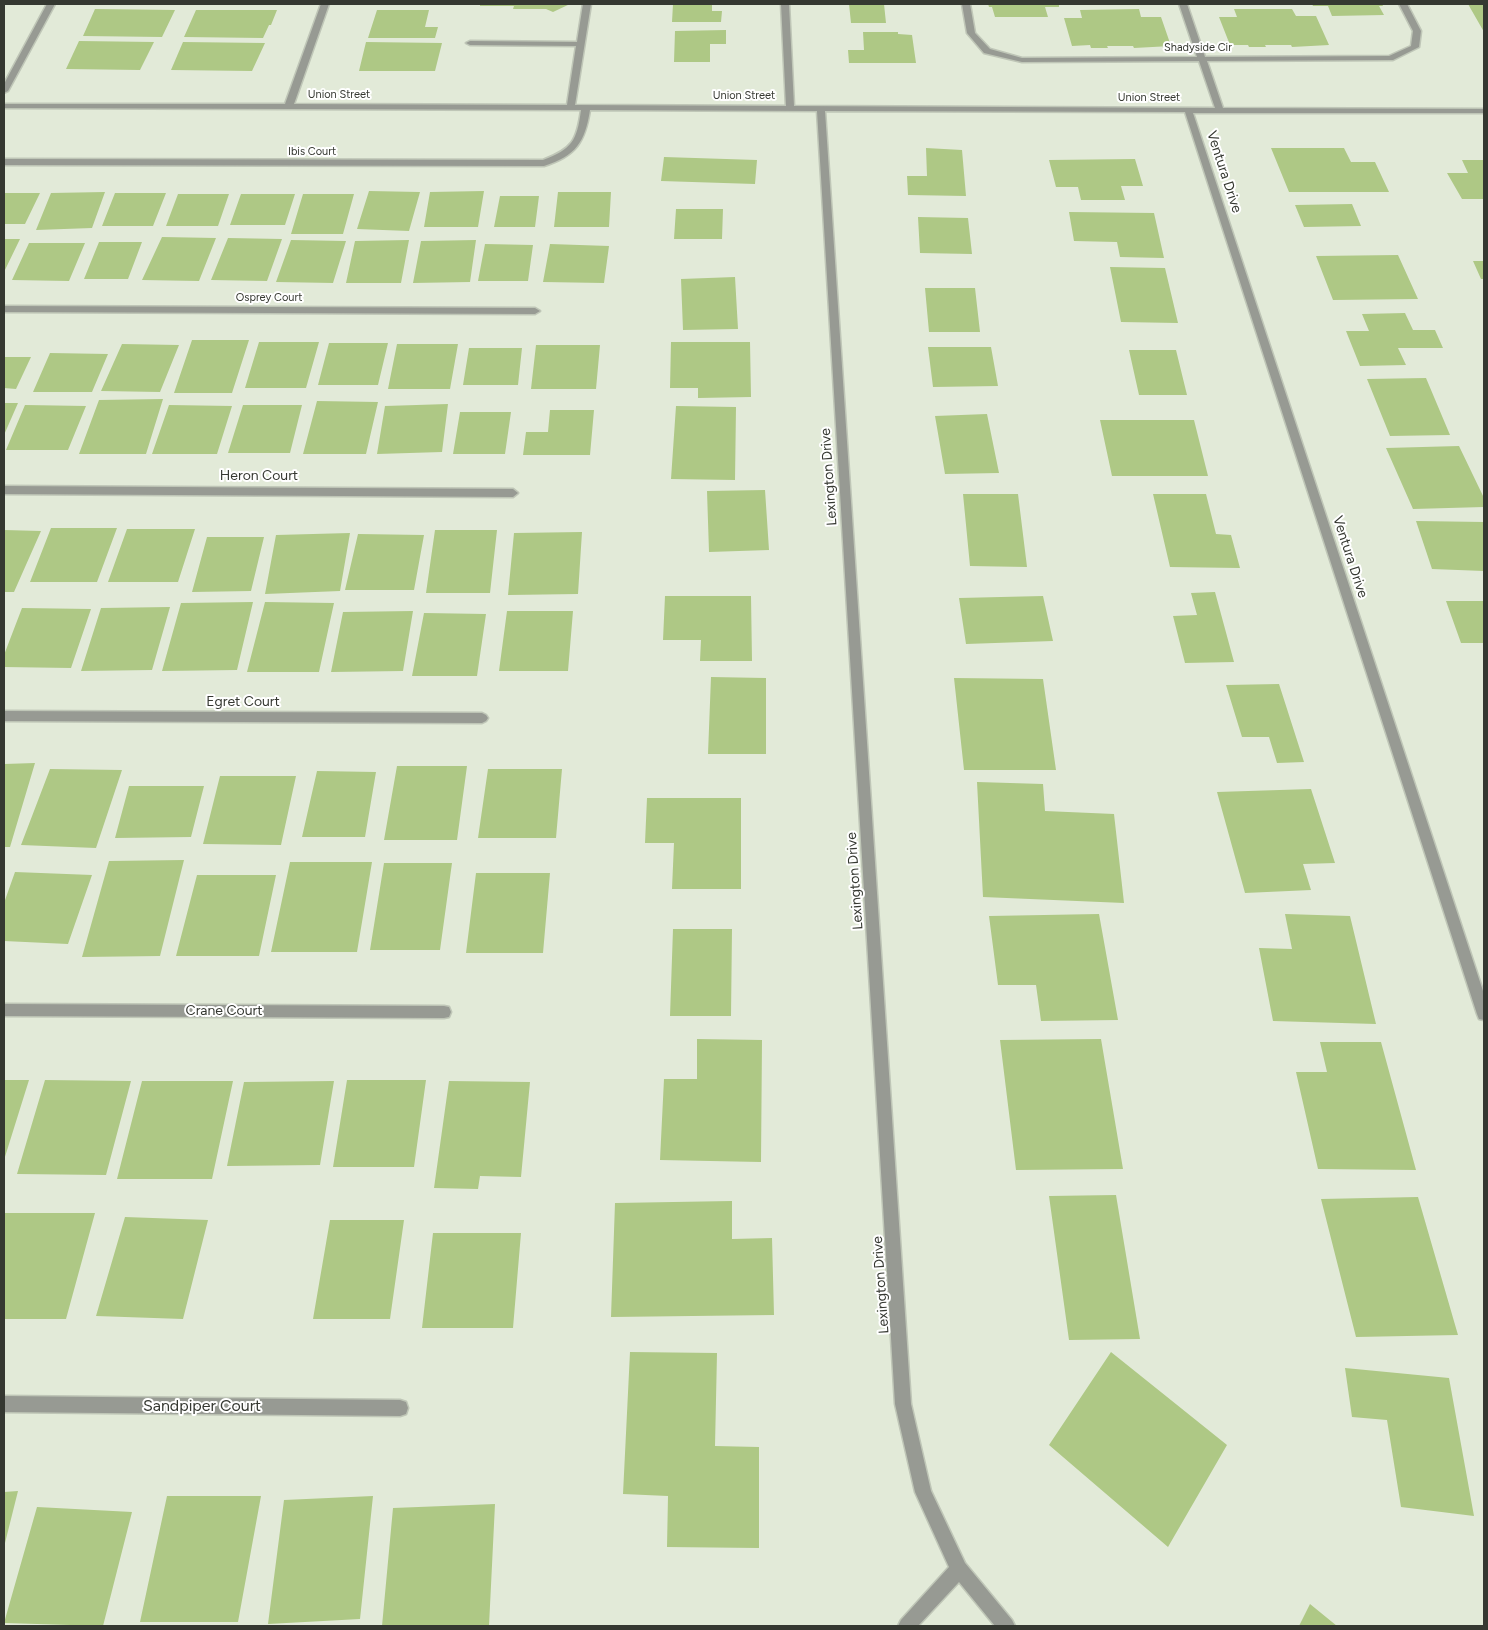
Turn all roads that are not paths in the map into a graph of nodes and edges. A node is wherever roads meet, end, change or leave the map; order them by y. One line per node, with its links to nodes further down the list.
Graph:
1 (51, 4): 11 (street)
2 (324, 4): 13 (street)
3 (587, 4): 9 (street)
4 (785, 4): 16 (street)
5 (966, 4): 10 (street, Shadyside Cir)
6 (1183, 4): 10 (street)
7 (1403, 4): 10 (street, Shadyside Cir)
8 (470, 43): 9 (street)
9 (580, 44): 14 (street)
10 (1203, 60): 19 (street)
11 (4, 91)
12 (4, 106): 13 (street, Union Street)
13 (289, 106): 14 (street, Union Street)
14 (571, 107): 15 (street, Union Street)
15 (586, 107): 16 (street, Union Street); 21 (street, Ibis Court)
16 (790, 108): 17 (street, Union Street)
17 (821, 108): 18 (street, Union Street); 33 (street, Lexington Drive)
18 (1188, 110): 19 (street, Union Street); 30 (street, Ventura Drive)
19 (1220, 110): 20 (street, Union Street)
20 (1484, 111)
21 (4, 162)
22 (4, 309): 23 (street, Osprey Court)
23 (534, 311)
24 (4, 490): 25 (street, Heron Court)
25 (513, 493)
26 (4, 716): 27 (street, Egret Court)
27 (482, 718)
28 (4, 1010): 29 (street, Crane Court)
29 (444, 1012)
30 (1484, 1014)
31 (4, 1404): 32 (street, Sandpiper Court)
32 (400, 1408)
33 (959, 1569): 34 (street); 35 (street, Lexington Drive)
34 (907, 1626)
35 (1006, 1626)

